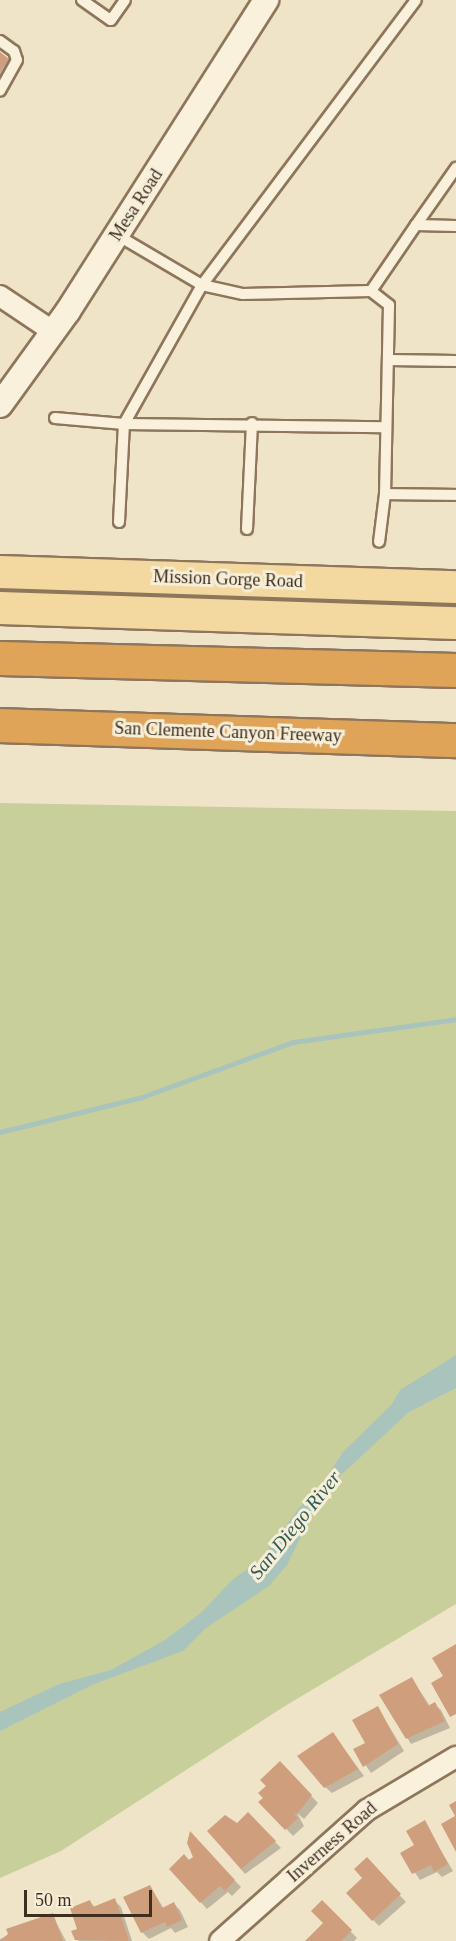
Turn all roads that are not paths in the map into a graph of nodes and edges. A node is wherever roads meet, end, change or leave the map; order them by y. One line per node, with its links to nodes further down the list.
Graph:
1 (82, 0): 2 (lane)
2 (125, 0)
3 (266, 0): 10 (street, Mesa Road)
4 (416, 0): 11 (lane)
5 (0, 41): 6 (lane)
6 (0, 91)
7 (456, 168): 8 (lane)
8 (416, 225): 9 (lane); 12 (lane)
9 (456, 226)
10 (117, 235): 11 (lane); 14 (street, Mesa Road)
11 (202, 285): 12 (lane); 20 (lane)
12 (370, 291): 15 (lane)
13 (0, 296): 14 (street)
14 (54, 332): 17 (street, Mesa Road)
15 (389, 360): 16 (lane); 21 (lane)
16 (456, 361)
17 (0, 405)
18 (55, 417): 20 (lane)
19 (252, 423): 20 (lane); 21 (lane); 25 (lane)
20 (124, 424): 24 (lane)
21 (385, 427): 22 (lane)
22 (385, 494): 23 (lane); 26 (lane)
23 (456, 495)
24 (119, 522)
25 (247, 530)
26 (379, 542)
27 (0, 572): 28 (main road, Mission Gorge Road)
28 (456, 587)
29 (0, 608): 30 (main road, Mission Gorge Road)
30 (456, 623)
31 (0, 657): 32 (highway)
32 (456, 670)
33 (0, 725): 34 (highway, San Clemente Canyon Freeway)
34 (456, 740)
35 (456, 1757): 36 (street, Inverness Road)
36 (220, 1941)

